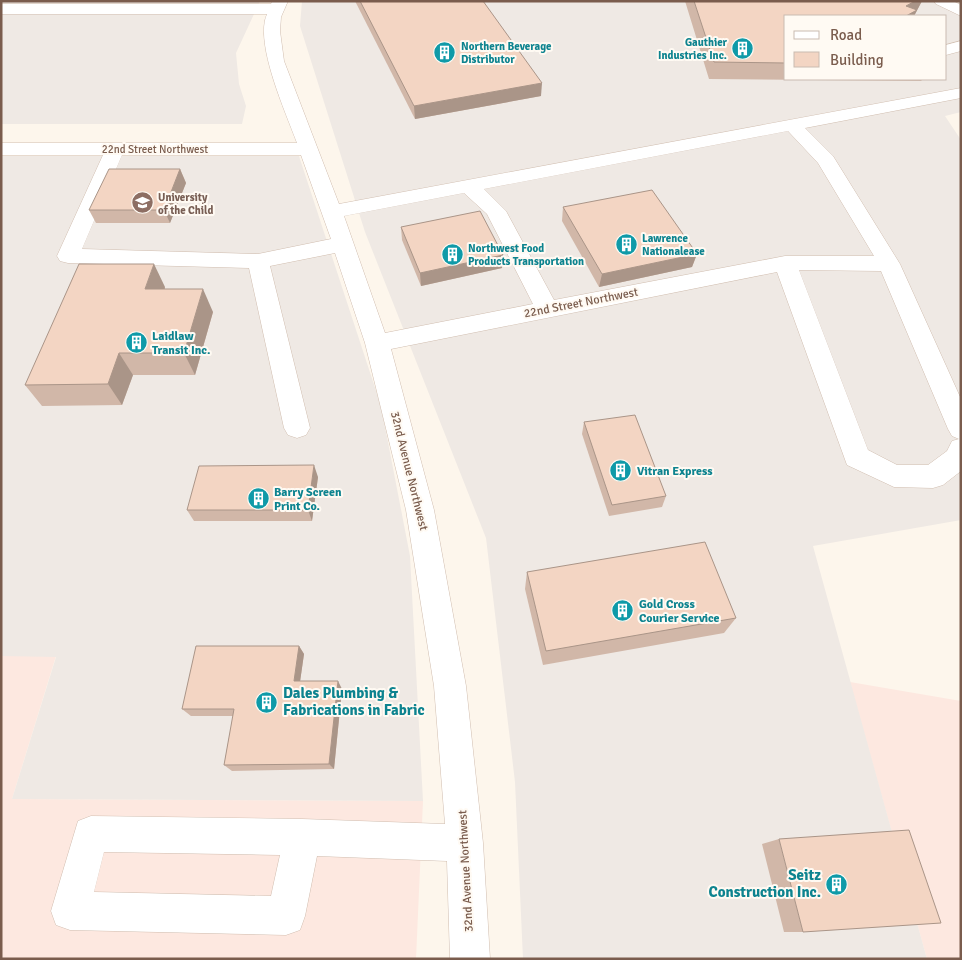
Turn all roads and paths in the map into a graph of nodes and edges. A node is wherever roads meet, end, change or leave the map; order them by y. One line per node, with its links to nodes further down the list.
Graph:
1 (941, 1): 4 (street)
2 (278, 5): 3 (street); 11 (street, 32nd Avenue Northwest)
3 (1, 10)
4 (961, 11)
5 (961, 46): 6 (street)
6 (947, 50)
7 (957, 89): 8 (street)
8 (792, 125): 12 (street); 17 (street)
9 (1, 149): 10 (street, 22nd Street Northwest)
10 (115, 149): 11 (street, 22nd Street Northwest); 15 (street)
11 (309, 149): 13 (street, 32nd Avenue Northwest)
12 (468, 186): 13 (street); 18 (street)
13 (332, 212): 14 (street, 32nd Avenue Northwest)
14 (343, 244): 15 (street); 19 (street, 32nd Avenue Northwest)
15 (258, 261): 20 (street)
16 (785, 263): 17 (street, 22nd Street Northwest); 18 (street, 22nd Street Northwest); 22 (street)
17 (889, 264): 21 (street)
18 (548, 310): 19 (street, 22nd Street Northwest)
19 (377, 343): 24 (street, 32nd Avenue Northwest)
20 (297, 428)
21 (961, 429)
22 (961, 450)
23 (302, 837): 23 (street); 24 (street)
24 (465, 843): 25 (street, 32nd Avenue Northwest)
25 (470, 959)

